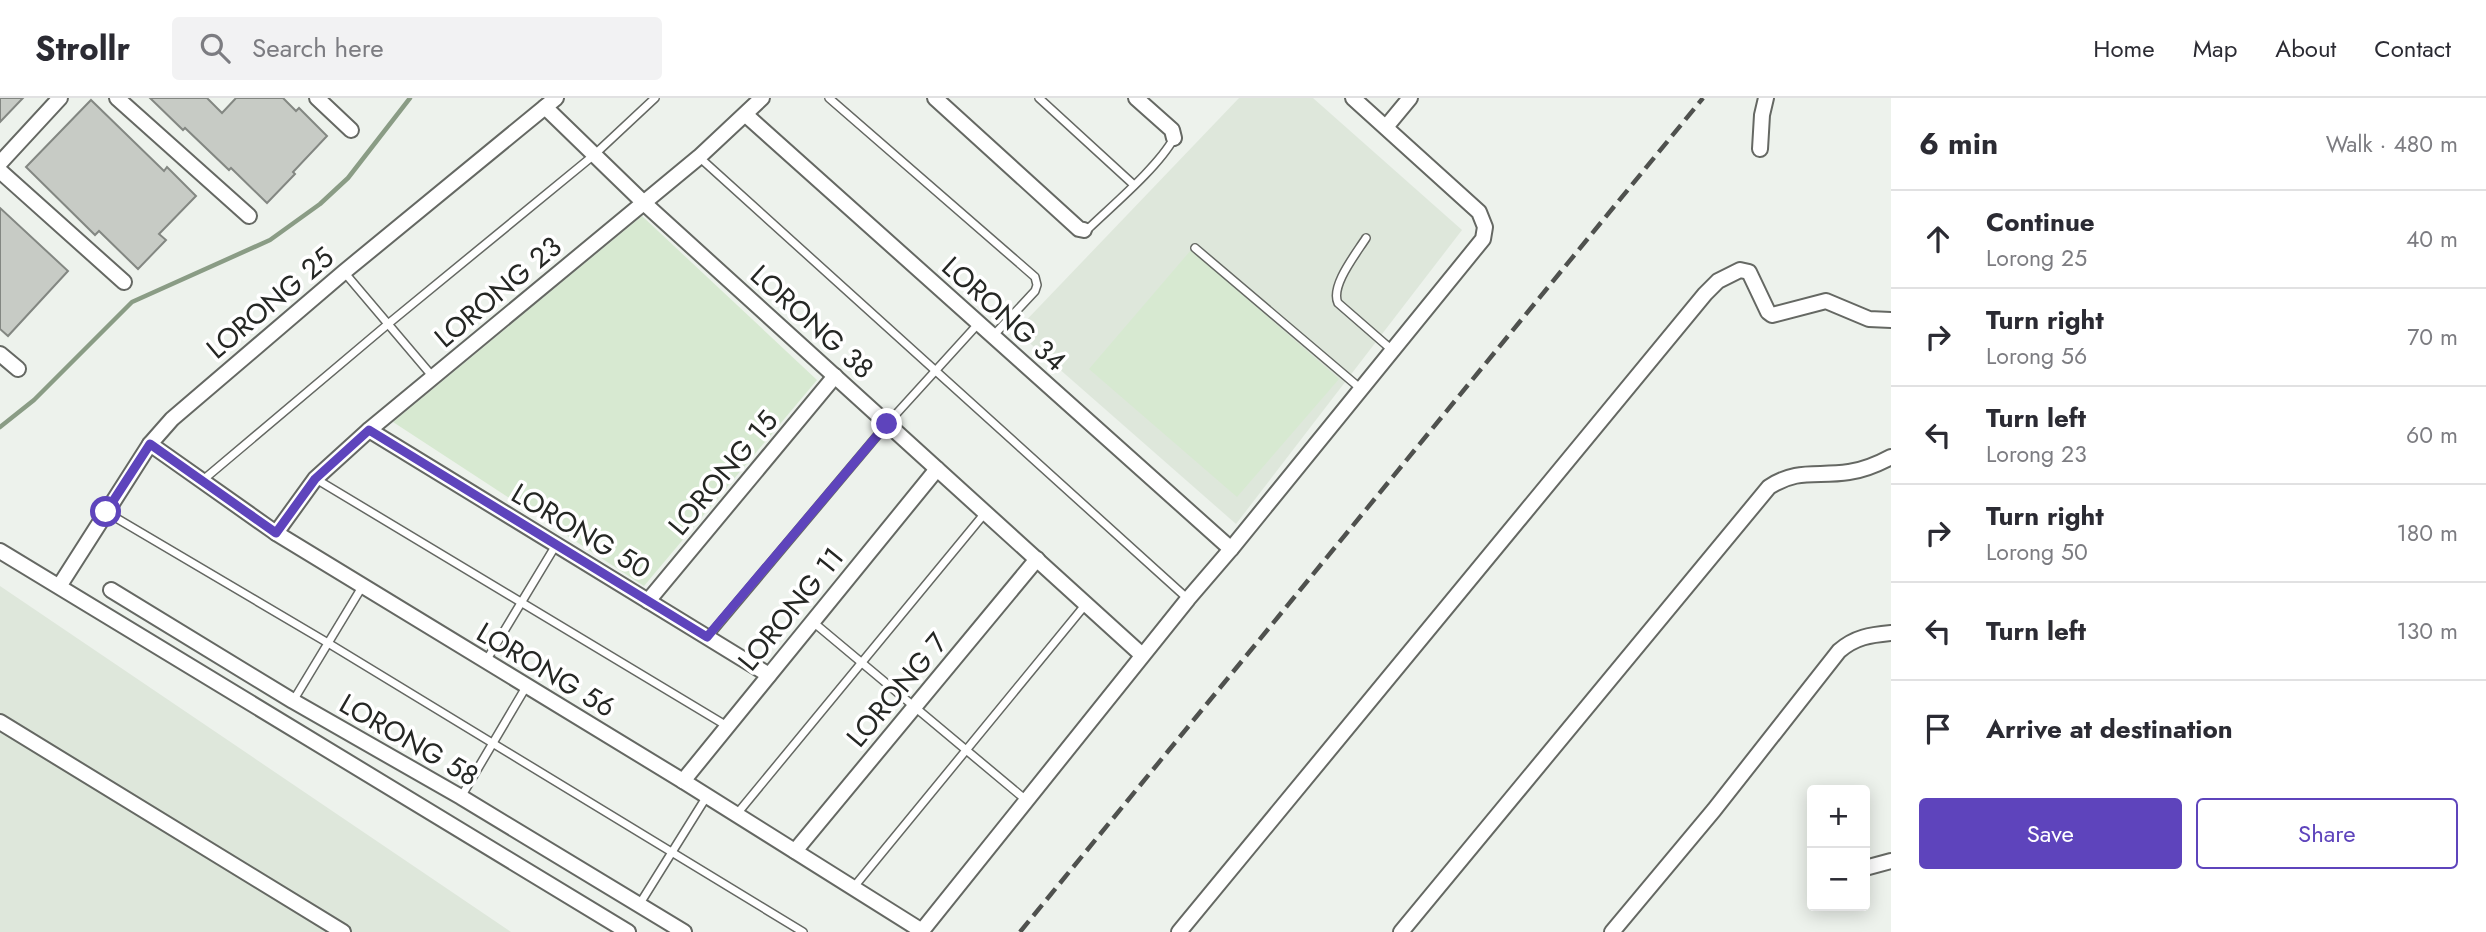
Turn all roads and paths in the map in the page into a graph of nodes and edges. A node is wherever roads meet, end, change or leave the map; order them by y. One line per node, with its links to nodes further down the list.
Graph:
1 (60, 98): 21 (street)
2 (117, 98): 25 (street)
3 (317, 98): 16 (street)
4 (655, 98): 19 (lane)
5 (762, 98): 14 (street, LORONG 23)
6 (829, 98): 34 (lane)
7 (935, 98): 26 (street)
8 (1039, 98): 23 (lane)
9 (1136, 98): 17 (street)
10 (1353, 98): 15 (street)
11 (1410, 98): 15 (street)
12 (1766, 98): 18 (street)
13 (550, 102): 19 (street, LORONG 38); 29 (street, LORONG 25)
14 (746, 115): 20 (street, LORONG 23); 33 (street, LORONG 34)
15 (1386, 127): 35 (street)
16 (351, 130)
17 (1174, 138): 23 (lane)
18 (1760, 149)
19 (594, 155): 24 (street, LORONG 38); 32 (lane)
20 (699, 157): 24 (street, LORONG 23); 38 (lane)
21 (0, 163)
22 (0, 171): 30 (street)
23 (1134, 185): 26 (lane)
24 (644, 203): 39 (street, LORONG 38); 40 (street, LORONG 23)
25 (248, 216)
26 (1084, 230)
27 (1366, 238): 35 (lane)
28 (1195, 248): 41 (lane)
29 (344, 272): 32 (lane); 44 (street, LORONG 25)
30 (124, 282)
31 (1891, 320): 97 (street)
32 (388, 324): 40 (lane); 48 (lane)
33 (978, 324): 34 (street, LORONG 34); 38 (lane)
34 (993, 336): 53 (street, LORONG 34)
35 (1392, 350): 41 (street)
36 (0, 354): 37 (street)
37 (18, 369)
38 (935, 371): 42 (lane); 59 (lane)
39 (835, 376): 42 (street, LORONG 38); 60 (street, LORONG 15)
40 (433, 378): 43 (street, LORONG 23)
41 (1361, 389): 53 (street)
42 (887, 424): 46 (street, LORONG 38); 66 (lane)
43 (369, 430): 47 (street, LORONG 23); 52 (street, LORONG 50)
44 (150, 444): 48 (street, LORONG 56); 49 (street, LORONG 25)
45 (1891, 457): 98 (street)
46 (937, 469): 50 (street, LORONG 38); 64 (street, LORONG 11)
47 (315, 479): 51 (street, LORONG 23); 61 (lane)
48 (204, 480): 51 (street, LORONG 56)
49 (106, 512): 56 (street, LORONG 25); 68 (lane)
50 (985, 513): 55 (street, LORONG 38); 71 (lane)
51 (276, 533): 57 (street, LORONG 56)
52 (556, 545): 60 (street, LORONG 50); 61 (lane)
53 (1231, 549): 59 (street)
54 (0, 551): 56 (street)
55 (1037, 559): 62 (street, LORONG 38); 75 (street, LORONG 7)
56 (60, 585): 67 (street)
57 (362, 587): 68 (lane); 70 (street, LORONG 56)
58 (111, 590): 63 (street, LORONG 58)
59 (1188, 599): 69 (street)
60 (648, 601): 66 (street, LORONG 50)
61 (521, 602): 70 (lane); 78 (lane)
62 (1086, 604): 69 (street, LORONG 38); 80 (lane)
63 (162, 620): 67 (street); 74 (street, LORONG 58)
64 (812, 621): 71 (lane); 72 (street, LORONG 11)
65 (1891, 633): 99 (street)
66 (707, 637): 72 (street, LORONG 50)
67 (149, 641): 77 (street)
68 (328, 643): 74 (lane); 79 (lane)
69 (1142, 655): 84 (street)
70 (485, 662): 73 (street, LORONG 56)
71 (862, 662): 75 (lane); 85 (lane)
72 (769, 675): 78 (street, LORONG 11)
73 (526, 687): 79 (lane); 81 (street, LORONG 56)
74 (293, 701): 77 (street); 83 (street, LORONG 58)
75 (915, 707): 80 (lane); 86 (street, LORONG 7)
76 (0, 722): 93 (street)
77 (281, 723): 94 (street)
78 (727, 726): 81 (street, LORONG 11)
79 (493, 744): 83 (lane); 87 (lane)
80 (966, 749): 84 (lane); 90 (lane)
81 (683, 781): 82 (street, LORONG 56)
82 (707, 796): 85 (street, LORONG 56); 87 (lane)
83 (461, 797): 91 (street, LORONG 58)
84 (1026, 800): 92 (street)
85 (737, 815): 86 (street, LORONG 56)
86 (795, 851): 90 (street, LORONG 56)
87 (672, 852): 91 (lane); 96 (lane)
88 (1891, 861): 89 (street)
89 (1870, 867)
90 (853, 888): 92 (street, LORONG 56)
91 (639, 905): 95 (street, LORONG 58)
92 (921, 931)
93 (343, 932)
94 (628, 932)
95 (684, 932)
96 (803, 932)
97 (1179, 932)
98 (1401, 932)
99 (1612, 932)

